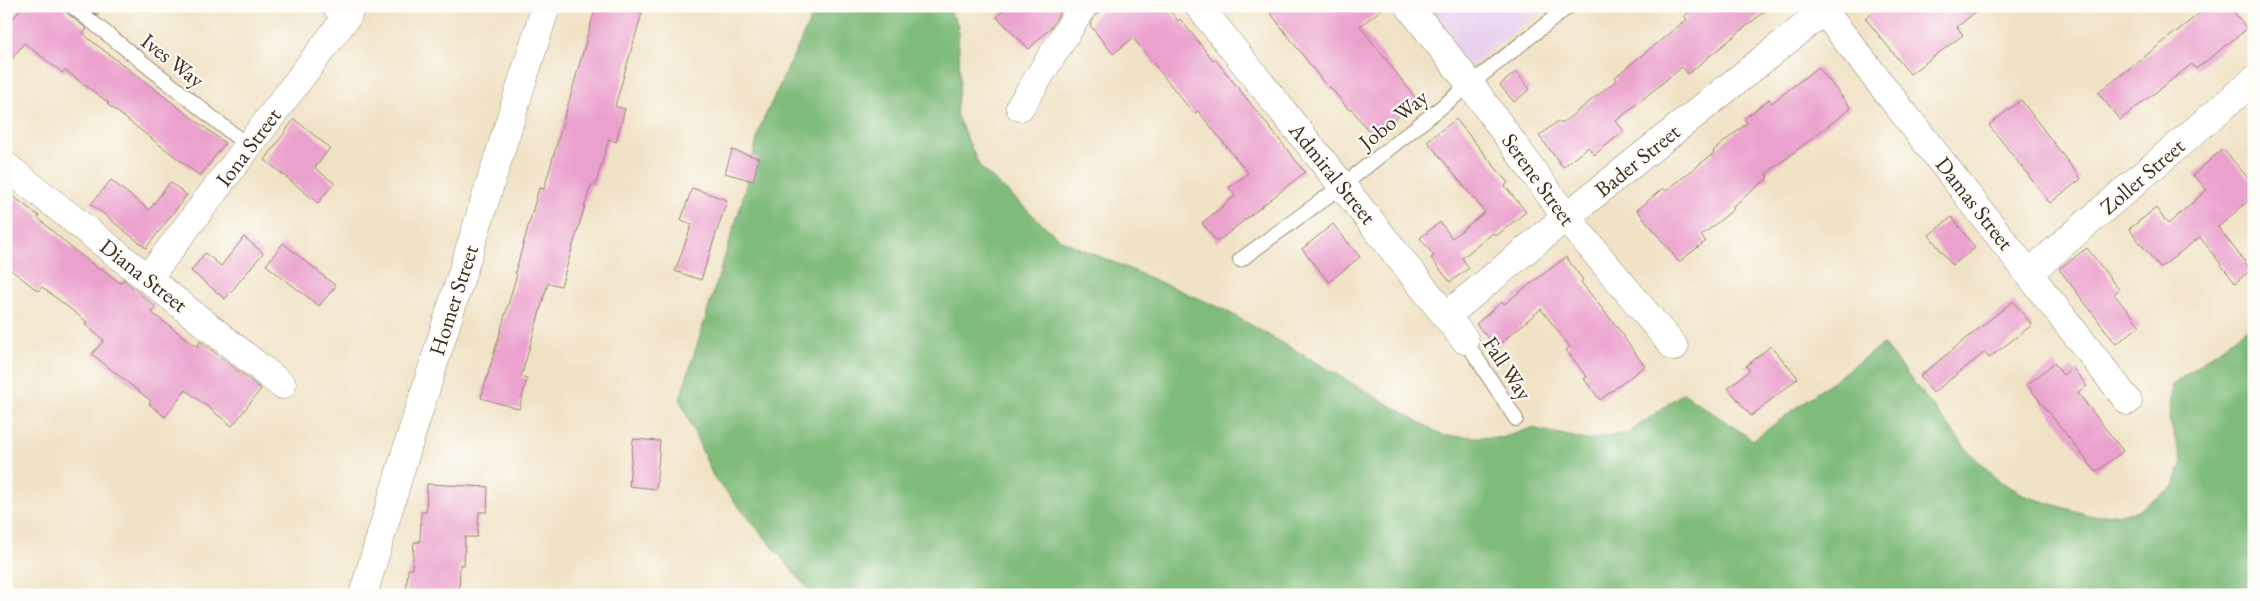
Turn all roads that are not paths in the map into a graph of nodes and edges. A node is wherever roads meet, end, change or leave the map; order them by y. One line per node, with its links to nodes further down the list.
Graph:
1 (72, 6): 12 (lane, Ives Way)
2 (546, 6): 25 (street, Homer Street)
3 (1083, 6): 11 (street)
4 (1199, 6): 14 (street, Admiral Street)
5 (1409, 6): 10 (street, Serene Street)
6 (1569, 6): 10 (lane, Jobo Way)
7 (1825, 8): 15 (street, Bader Street); 17 (street, Damas Street)
8 (342, 11): 12 (street, Iona Street)
9 (2254, 80): 17 (street, Zoller Street)
10 (1470, 84): 14 (lane, Jobo Way); 15 (street, Serene Street)
11 (1020, 107)
12 (248, 146): 18 (street, Iona Street)
13 (6, 166): 18 (street, Diana Street)
14 (1343, 185): 16 (lane, Jobo Way); 19 (street, Admiral Street)
15 (1566, 217): 19 (street, Bader Street); 21 (street, Serene Street)
16 (1240, 260)
17 (2030, 272): 23 (street, Damas Street)
18 (148, 278): 22 (street, Diana Street)
19 (1446, 316): 20 (street, Admiral Street)
20 (1464, 340): 24 (lane, Fall Way)
21 (1674, 347)
22 (282, 385)
23 (2128, 401)
24 (1516, 419)
25 (363, 595)

